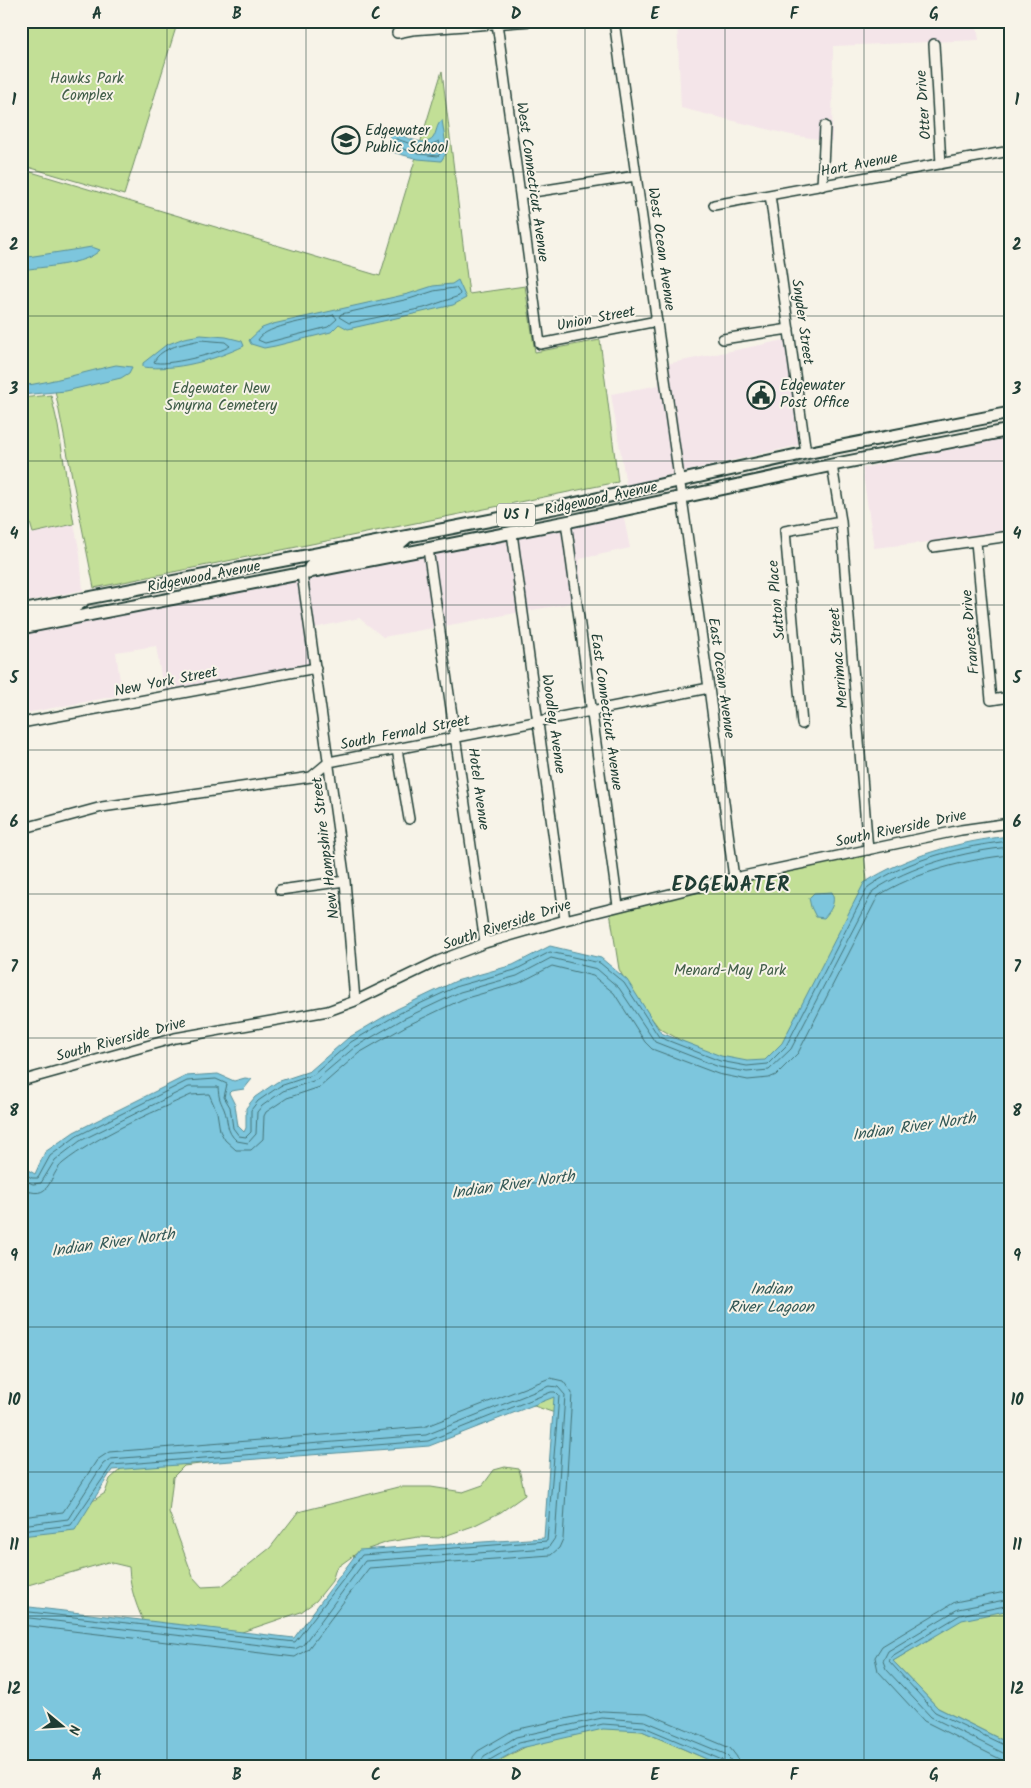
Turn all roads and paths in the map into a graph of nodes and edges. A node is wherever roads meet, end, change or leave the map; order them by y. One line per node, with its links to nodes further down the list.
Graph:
1 (531, 21): 3 (street)
2 (614, 21): 9 (street, West Ocean Avenue)
3 (497, 23): 4 (street); 11 (street, West Connecticut Avenue)
4 (397, 33)
5 (934, 44): 8 (street, Otter Drive)
6 (825, 126): 10 (street)
7 (1010, 151): 8 (street, Hart Avenue)
8 (941, 164): 10 (street, Hart Avenue)
9 (636, 176): 11 (street); 14 (street, West Ocean Avenue)
10 (822, 186): 12 (street, Hart Avenue)
11 (520, 194): 17 (street, West Connecticut Avenue)
12 (770, 195): 13 (street, Hart Avenue); 15 (street, Snyder Street)
13 (714, 205)
14 (657, 321): 17 (street, Union Street); 24 (street, West Ocean Avenue)
15 (789, 329): 16 (street); 21 (street, Snyder Street)
16 (723, 339)
17 (540, 344)
18 (1010, 413): 19 (main road, Ridgewood Avenue / US 1)
19 (969, 420): 21 (main road, Ridgewood Avenue / US 1); 22 (main road)
20 (1010, 430): 22 (main road, Ridgewood Avenue / US 1)
21 (806, 453): 24 (main road, Ridgewood Avenue / US 1)
22 (890, 453): 23 (main road, Ridgewood Avenue / US 1)
23 (832, 465): 25 (main road, Ridgewood Avenue / US 1); 26 (street, Merrimac Street)
24 (680, 481): 25 (street, East Ocean Avenue); 29 (main road, Ridgewood Avenue / US 1)
25 (682, 497): 27 (main road, Ridgewood Avenue / US 1); 42 (street, East Ocean Avenue)
26 (841, 521): 47 (street, Sutton Place); 54 (street, Merrimac Street)
27 (566, 522): 28 (main road, Ridgewood Avenue / US 1); 44 (street, East Connecticut Avenue)
28 (512, 533): 33 (main road, Ridgewood Avenue / US 1); 46 (street, Woodley Avenue)
29 (406, 536): 34 (main road, Ridgewood Avenue / US 1); 35 (main road)
30 (1010, 536): 31 (street)
31 (976, 542): 32 (street); 43 (street, Frances Drive)
32 (934, 548)
33 (428, 549): 35 (main road, Ridgewood Avenue / US 1); 48 (street, Hotel Avenue)
34 (286, 560): 36 (main road, Ridgewood Avenue / US 1); 37 (main road)
35 (305, 573): 37 (main road, Ridgewood Avenue / US 1); 41 (street, New Hampshire Street)
36 (87, 598): 38 (main road, Ridgewood Avenue / US 1); 39 (main road)
37 (175, 598): 40 (main road, Ridgewood Avenue / US 1)
38 (21, 611)
39 (21, 619)
40 (21, 628)
41 (316, 668): 45 (street, New York Street); 50 (street, New Hampshire Street)
42 (709, 688): 44 (street, South Fernald Street); 55 (street, East Ocean Avenue)
43 (1010, 697)
44 (592, 711): 46 (street, South Fernald Street); 58 (street, East Connecticut Avenue)
45 (21, 723)
46 (539, 723): 48 (street, South Fernald Street); 59 (street, Woodley Avenue)
47 (802, 724)
48 (457, 737): 49 (street, South Fernald Street); 60 (street, Hotel Avenue)
49 (397, 749): 50 (street, South Fernald Street); 51 (street)
50 (329, 762): 53 (street, South Fernald Street); 56 (street, New Hampshire Street)
51 (409, 819)
52 (1010, 823): 54 (street, South Riverside Drive)
53 (21, 829)
54 (868, 850): 55 (street, South Riverside Drive)
55 (734, 878): 58 (street, South Riverside Drive)
56 (345, 882): 57 (street); 61 (street, New Hampshire Street)
57 (280, 890)
58 (618, 906): 59 (street, South Riverside Drive)
59 (565, 920): 60 (street, South Riverside Drive)
60 (485, 943): 61 (street, South Riverside Drive)
61 (355, 1001): 62 (street, South Riverside Drive)
62 (21, 1081)

